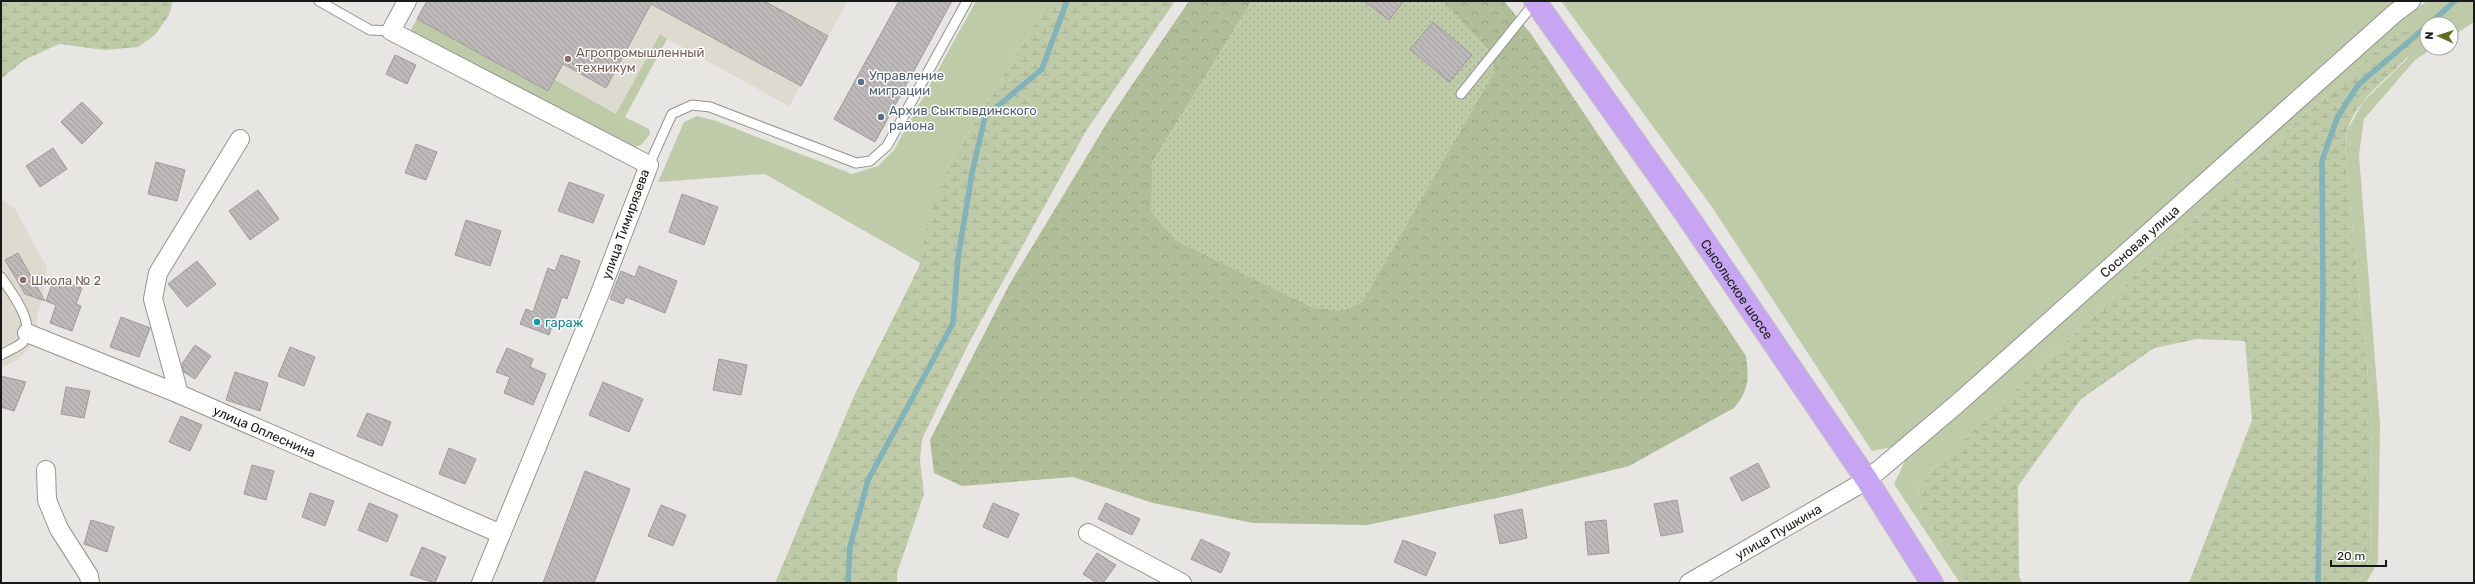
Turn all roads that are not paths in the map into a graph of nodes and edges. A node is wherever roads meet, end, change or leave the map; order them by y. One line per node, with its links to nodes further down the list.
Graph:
1 (319, 1): 6 (lane)
2 (408, 1): 6 (street)
3 (967, 1): 9 (lane)
4 (1535, 1): 7 (lane); 15 (highway, Сысольское шоссе)
5 (2411, 1): 15 (street, Сосновая улица)
6 (391, 32): 9 (street, улица Тимирязева)
7 (1461, 94)
8 (240, 139): 13 (street)
9 (649, 165): 17 (street, улица Тимирязева)
10 (1, 277): 11 (lane)
11 (27, 333): 12 (lane); 13 (street, улица Оплеснина)
12 (1, 355)
13 (179, 394): 17 (street, улица Оплеснина)
14 (46, 470): 18 (street)
15 (1868, 480): 21 (street, улица Пушкина); 22 (highway, Сысольское шоссе)
16 (1088, 533): 20 (street)
17 (501, 534): 19 (street, улица Тимирязева)
18 (90, 583)
19 (481, 583)
20 (1182, 583)
21 (1689, 583)
22 (1932, 583)

